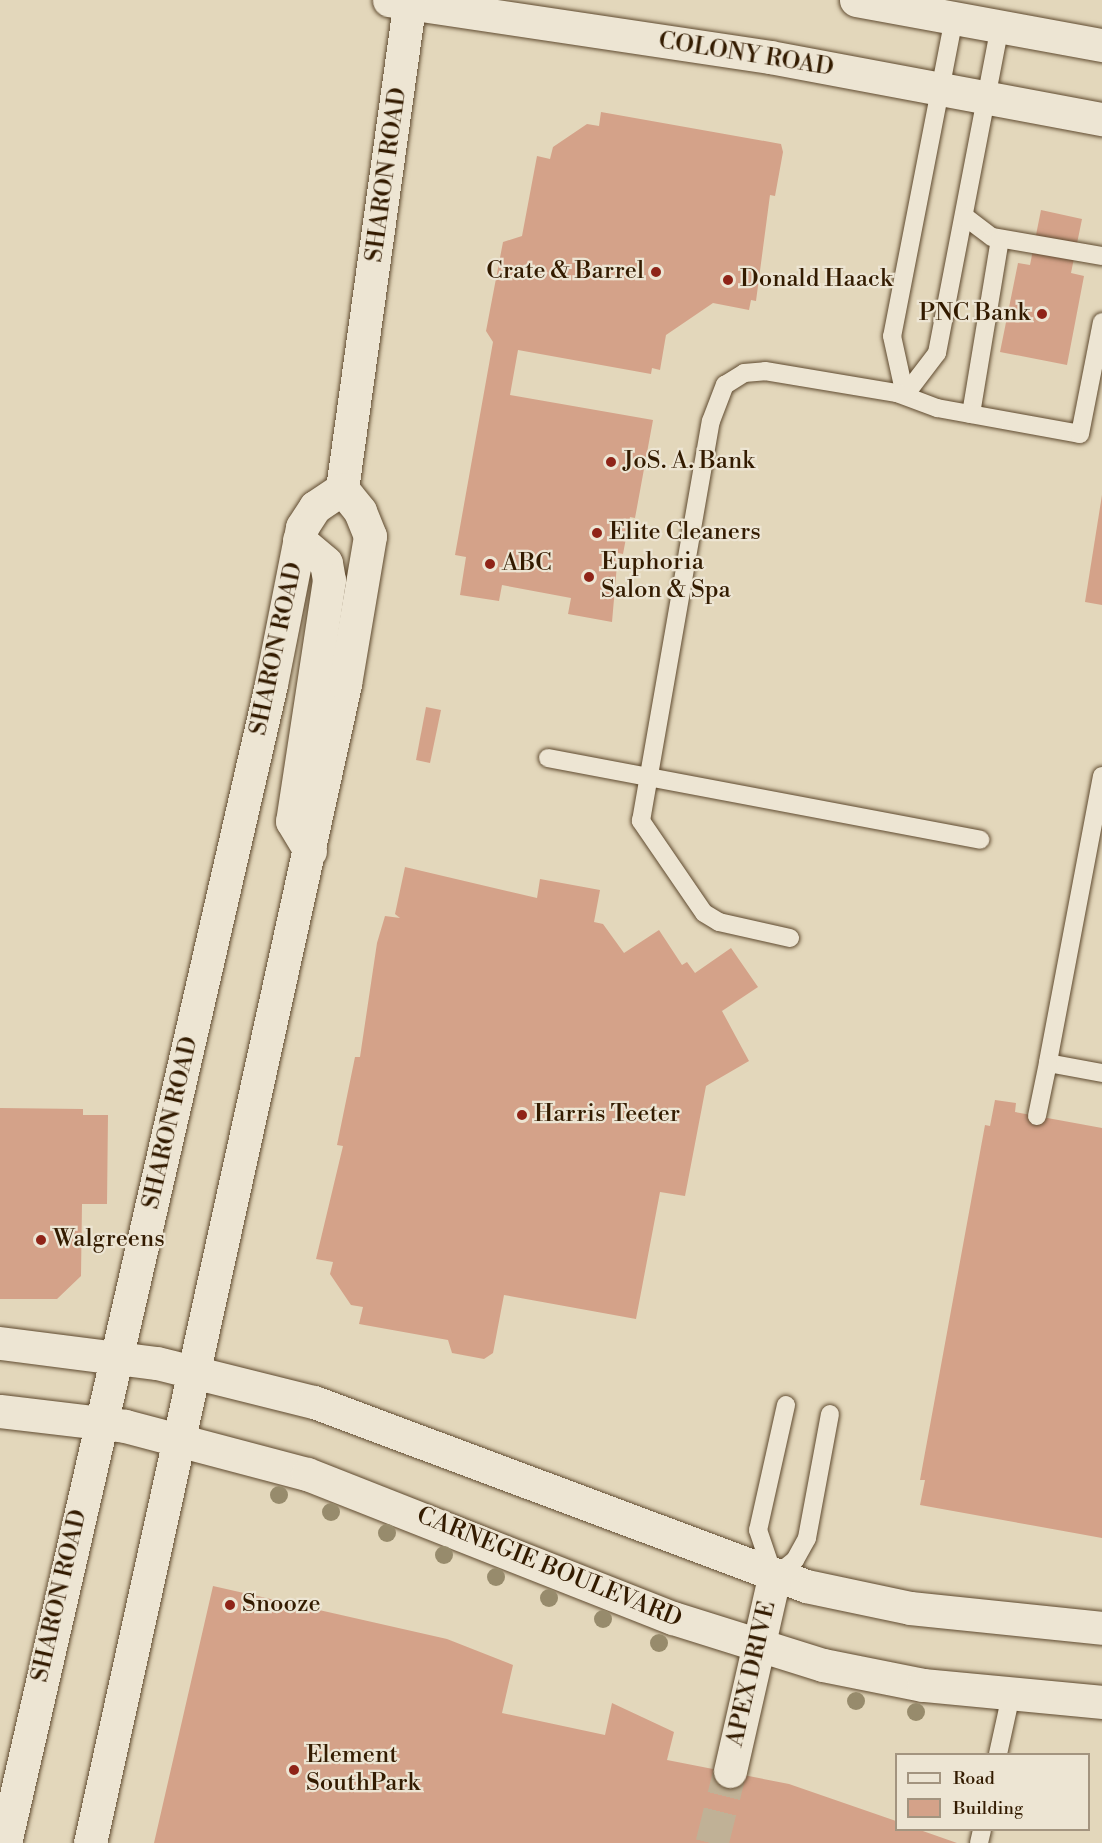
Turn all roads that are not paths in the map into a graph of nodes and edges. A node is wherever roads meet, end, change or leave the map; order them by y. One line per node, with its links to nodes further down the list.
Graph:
1 (856, 0): 3 (main road)
2 (406, 1): 6 (main road, COLONY ROAD); 15 (main road, SHARON ROAD)
3 (954, 18): 4 (main road); 6 (lane)
4 (1000, 27): 5 (main road); 7 (lane)
5 (1102, 45)
6 (940, 88): 7 (main road, COLONY ROAD); 13 (lane)
7 (987, 97): 8 (main road, COLONY ROAD); 9 (lane)
8 (1102, 119)
9 (964, 216): 10 (lane); 13 (lane)
10 (1000, 239): 11 (lane); 14 (lane)
11 (1102, 256)
12 (1102, 322): 14 (lane)
13 (905, 395): 14 (lane); 19 (lane)
14 (971, 414)
15 (342, 489): 16 (main road, SHARON ROAD); 21 (main road)
16 (299, 540): 21 (main road); 27 (main road, SHARON ROAD)
17 (548, 758): 19 (lane)
18 (1102, 776): 23 (lane)
19 (648, 777): 20 (lane); 22 (lane)
20 (980, 840)
21 (310, 851): 28 (main road)
22 (790, 938)
23 (1048, 1063): 24 (lane); 25 (lane)
24 (1102, 1073)
25 (1037, 1116)
26 (0, 1343): 27 (main road)
27 (117, 1356): 28 (main road); 32 (main road, SHARON ROAD)
28 (196, 1371): 33 (main road); 34 (main road)
29 (786, 1405): 34 (lane)
30 (0, 1411): 32 (main road, CARNEGIE BOULEVARD)
31 (830, 1414): 34 (lane)
32 (101, 1421): 33 (main road, CARNEGIE BOULEVARD); 41 (main road, SHARON ROAD)
33 (181, 1439): 36 (main road, CARNEGIE BOULEVARD); 42 (main road)
34 (774, 1577): 35 (main road); 36 (main road, APEX DRIVE)
35 (1102, 1628)
36 (758, 1646): 37 (main road, CARNEGIE BOULEVARD); 40 (main road, APEX DRIVE)
37 (1011, 1695): 38 (main road, CARNEGIE BOULEVARD); 39 (lane)
38 (1102, 1702)
39 (998, 1753)
40 (730, 1771)
41 (5, 1843)
42 (90, 1843)

